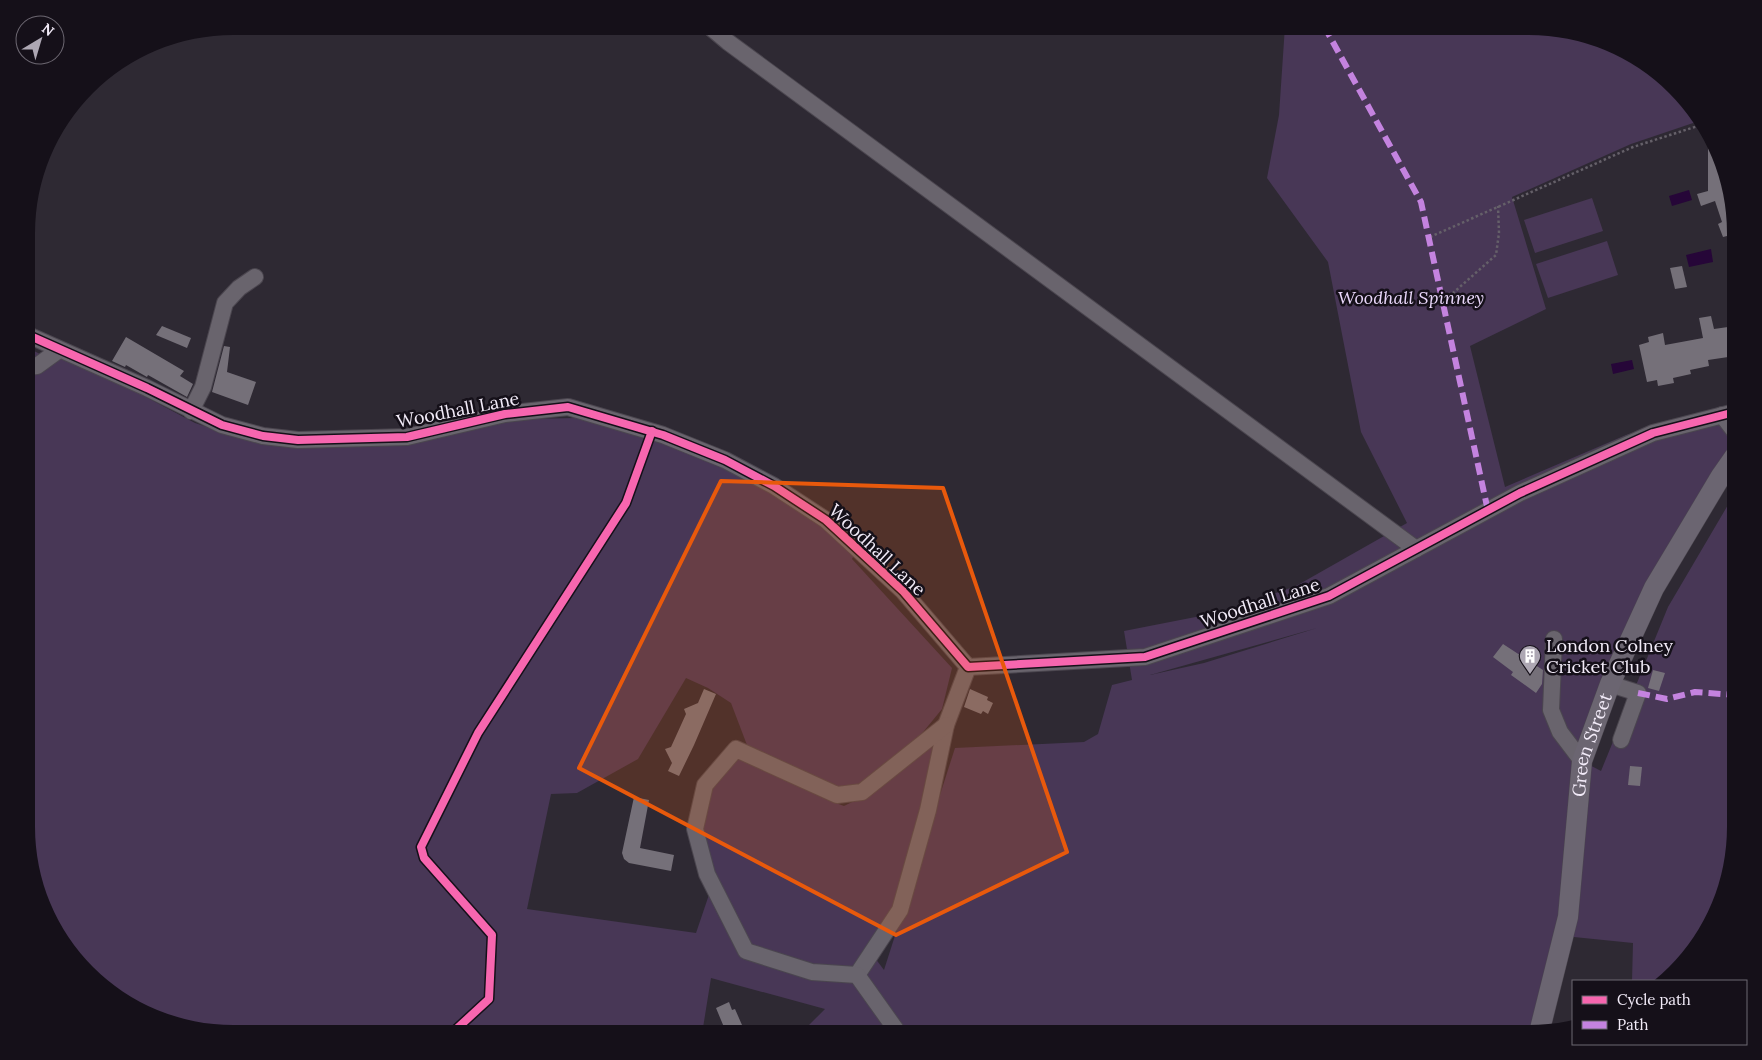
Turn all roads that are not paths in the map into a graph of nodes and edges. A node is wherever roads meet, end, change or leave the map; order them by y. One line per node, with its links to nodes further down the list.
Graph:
1 (720, 35): 9 (street)
2 (255, 277): 6 (street)
3 (35, 338): 4 (street, Woodhall Lane)
4 (60, 350): 5 (street); 6 (street, Woodhall Lane)
5 (35, 366)
6 (191, 411): 11 (street, Woodhall Lane)
7 (1727, 414): 9 (street, Woodhall Lane)
8 (1727, 467): 12 (main road, Green Street)
9 (1416, 550): 11 (street, Woodhall Lane)
10 (1554, 639): 15 (street)
11 (968, 666): 13 (street)
12 (1610, 684): 14 (street); 15 (main road, Green Street)
13 (946, 725): 16 (street); 16 (street)
14 (1621, 740)
15 (1582, 761): 18 (main road, Green Street)
16 (857, 975): 17 (street)
17 (893, 1025)
18 (1541, 1025)

